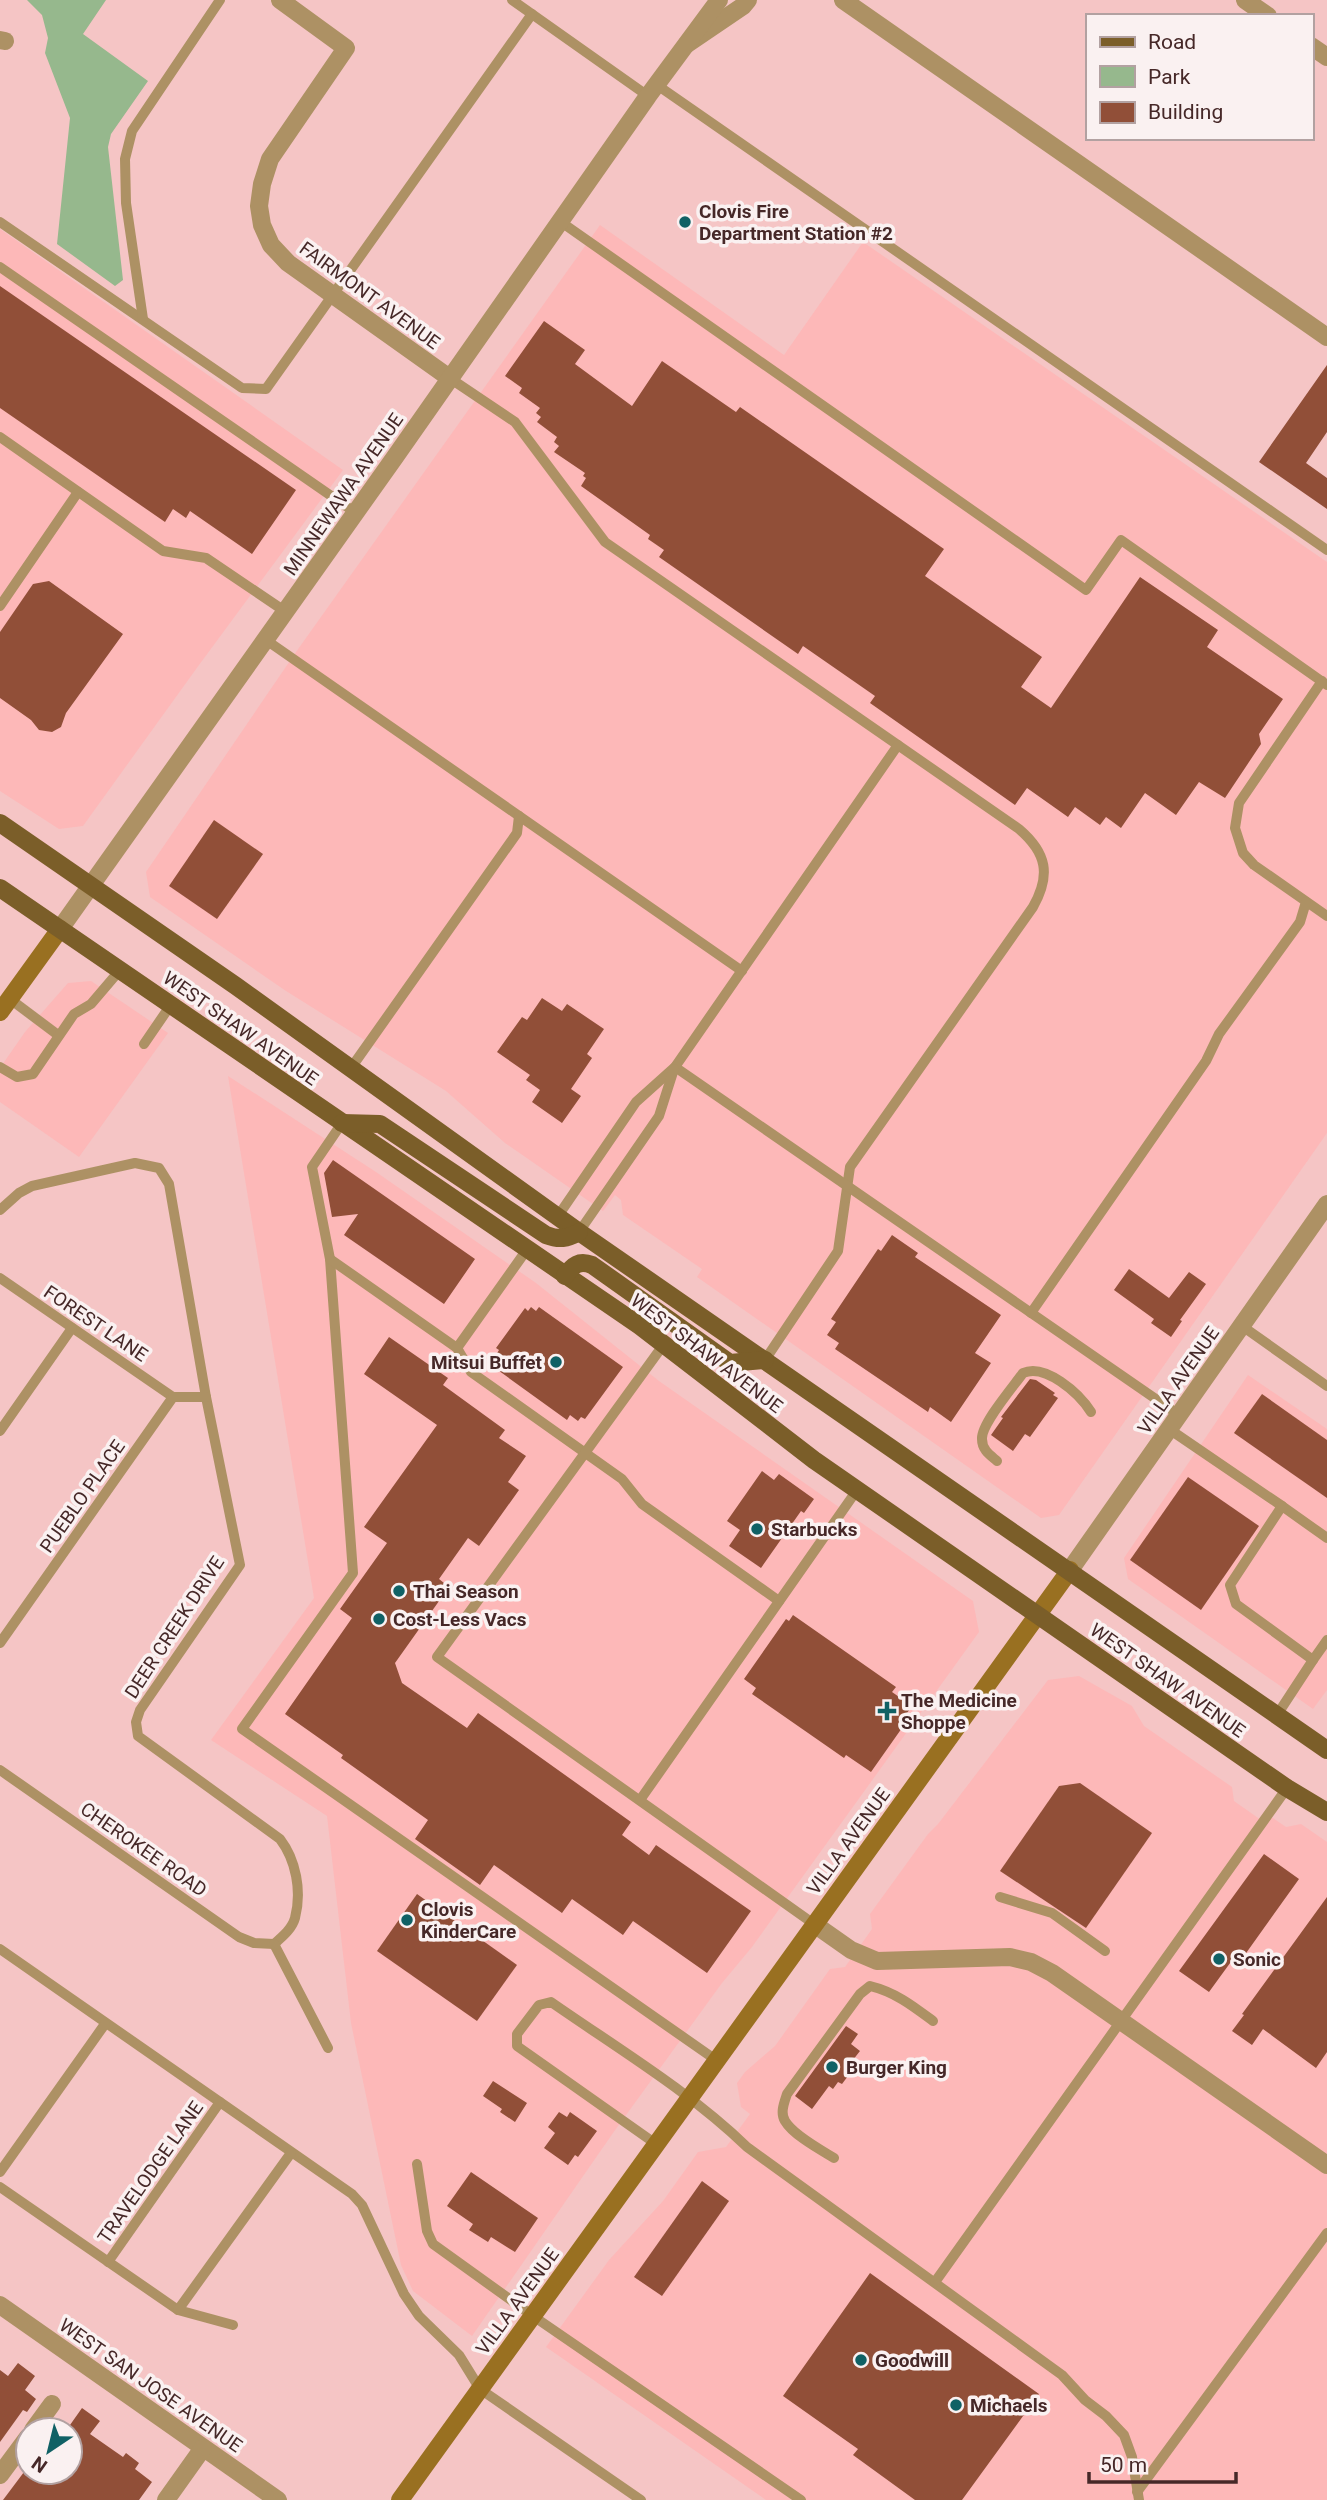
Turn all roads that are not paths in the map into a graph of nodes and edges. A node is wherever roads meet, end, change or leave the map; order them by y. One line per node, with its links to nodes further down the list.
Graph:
1 (220, 0): 16 (lane)
2 (279, 0): 15 (street, FAIRMONT AVENUE)
3 (512, 0): 8 (lane)
4 (719, 0): 10 (street, MINNEWAWA AVENUE)
5 (748, 0): 10 (street)
6 (843, 0): 17 (street)
7 (1245, 0): 9 (street)
8 (532, 14): 11 (lane); 15 (lane)
9 (1265, 14)
10 (688, 44): 11 (street, MINNEWAWA AVENUE)
11 (653, 90): 13 (street, MINNEWAWA AVENUE); 22 (lane)
12 (0, 222): 16 (lane)
13 (561, 222): 18 (street, MINNEWAWA AVENUE); 26 (lane)
14 (0, 267): 21 (lane)
15 (332, 296): 16 (lane); 18 (street, FAIRMONT AVENUE)
16 (142, 319)
17 (1327, 337)
18 (451, 379): 21 (street, MINNEWAWA AVENUE); 27 (lane)
19 (0, 437): 20 (lane)
20 (78, 492): 23 (lane); 24 (lane)
21 (356, 513): 24 (street, MINNEWAWA AVENUE)
22 (1327, 550)
23 (0, 606)
24 (286, 612): 25 (street, MINNEWAWA AVENUE)
25 (266, 640): 28 (lane); 30 (street, MINNEWAWA AVENUE)
26 (1324, 683): 32 (lane)
27 (898, 745): 36 (lane); 45 (lane)
28 (519, 816): 36 (lane); 43 (lane)
29 (0, 823): 30 (main road, WEST SHAW AVENUE)
30 (91, 887): 34 (street, MINNEWAWA AVENUE); 43 (main road, WEST SHAW AVENUE)
31 (0, 888): 34 (main road, WEST SHAW AVENUE)
32 (1307, 902): 33 (lane); 54 (lane)
33 (1327, 916)
34 (60, 929): 35 (main road, WEST SHAW AVENUE); 37 (main road, MINNEWAWA AVENUE)
35 (120, 970): 38 (main road, WEST SHAW AVENUE); 39 (lane)
36 (742, 971): 42 (lane)
37 (5, 1006): 39 (lane)
38 (170, 1006): 40 (lane); 44 (main road, WEST SHAW AVENUE)
39 (58, 1035): 41 (lane)
40 (144, 1044)
41 (0, 1067)
42 (675, 1067): 45 (lane); 48 (lane); 49 (lane)
43 (351, 1068): 48 (main road, WEST SHAW AVENUE)
44 (342, 1124): 49 (main road); 50 (main road, WEST SHAW AVENUE); 51 (lane)
45 (847, 1185): 54 (lane); 59 (lane)
46 (1327, 1203): 55 (street, VILLA AVENUE)
47 (0, 1210): 62 (lane, DEER CREEK DRIVE)
48 (558, 1216): 49 (main road, WEST SHAW AVENUE)
49 (579, 1232): 59 (main road, WEST SHAW AVENUE)
50 (527, 1248): 52 (main road, WEST SHAW AVENUE); 58 (lane)
51 (330, 1259): 58 (lane); 92 (lane)
52 (565, 1276): 57 (main road, WEST SHAW AVENUE); 59 (main road)
53 (0, 1278): 56 (lane, FOREST LANE)
54 (1031, 1312): 64 (lane)
55 (1242, 1326): 60 (lane); 64 (street, VILLA AVENUE)
56 (72, 1328): 61 (lane, FOREST LANE); 65 (lane)
57 (664, 1344): 66 (lane); 68 (main road, WEST SHAW AVENUE)
58 (457, 1348): 66 (lane)
59 (765, 1360): 71 (main road, WEST SHAW AVENUE)
60 (1327, 1386)
61 (173, 1396): 62 (lane); 75 (lane, PUEBLO PLACE)
62 (206, 1397): 85 (lane, DEER CREEK DRIVE)
63 (1091, 1412): 67 (lane)
64 (1174, 1422): 69 (lane); 71 (street, VILLA AVENUE)
65 (0, 1431)
66 (585, 1452): 72 (lane); 81 (lane)
67 (997, 1461)
68 (857, 1490): 72 (lane); 73 (main road, WEST SHAW AVENUE)
69 (1282, 1506): 70 (lane); 76 (lane)
70 (1327, 1538)
71 (1070, 1570): 73 (main road, VILLA AVENUE); 77 (main road, WEST SHAW AVENUE)
72 (779, 1601): 81 (lane)
73 (1036, 1615): 80 (main road, WEST SHAW AVENUE); 84 (main road, VILLA AVENUE)
74 (1327, 1640): 76 (lane)
75 (0, 1643)
76 (1313, 1660): 77 (lane)
77 (1277, 1715): 78 (main road, WEST SHAW AVENUE)
78 (1327, 1750)
79 (0, 1770): 85 (lane, CHEROKEE ROAD)
80 (1287, 1788): 82 (main road, WEST SHAW AVENUE); 89 (lane)
81 (640, 1800): 84 (lane)
82 (1327, 1812)
83 (999, 1897): 87 (lane)
84 (814, 1924): 89 (street); 92 (main road, VILLA AVENUE)
85 (274, 1944): 91 (lane)
86 (0, 1950): 90 (lane, TRAVELODGE LANE)
87 (1105, 1951)
88 (933, 2021): 97 (lane)
89 (1121, 2021): 99 (street); 104 (lane)
90 (105, 2024): 94 (lane, TRAVELODGE LANE); 100 (lane)
91 (328, 2048)
92 (716, 2060): 93 (main road, VILLA AVENUE)
93 (689, 2098): 95 (main road, VILLA AVENUE); 95 (lane); 104 (lane)
94 (220, 2102): 96 (lane, TRAVELODGE LANE); 103 (lane, TRAVELODGE LANE)
95 (656, 2144): 107 (main road, VILLA AVENUE)
96 (291, 2153): 106 (lane); 109 (lane, TRAVELODGE LANE)
97 (834, 2158)
98 (416, 2164): 107 (lane)
99 (1327, 2165)
100 (0, 2172)
101 (0, 2187): 103 (lane, TRAVELODGE LANE)
102 (1327, 2233): 115 (lane)
103 (108, 2262): 106 (lane, TRAVELODGE LANE)
104 (935, 2282): 115 (lane)
105 (0, 2305): 112 (street, WEST SAN JOSE AVENUE)
106 (178, 2310): 108 (lane, TRAVELODGE LANE)
107 (533, 2316): 109 (main road, VILLA AVENUE); 120 (lane)
108 (233, 2325)
109 (480, 2389): 118 (main road, VILLA AVENUE); 119 (lane)
110 (52, 2404): 111 (street)
111 (43, 2416)
112 (203, 2448): 116 (street); 117 (street, WEST SAN JOSE AVENUE)
113 (14, 2456): 114 (street)
114 (0, 2475)
115 (1138, 2496)
116 (166, 2500)
117 (278, 2500)
118 (400, 2500)
119 (641, 2500)
120 (801, 2500)

